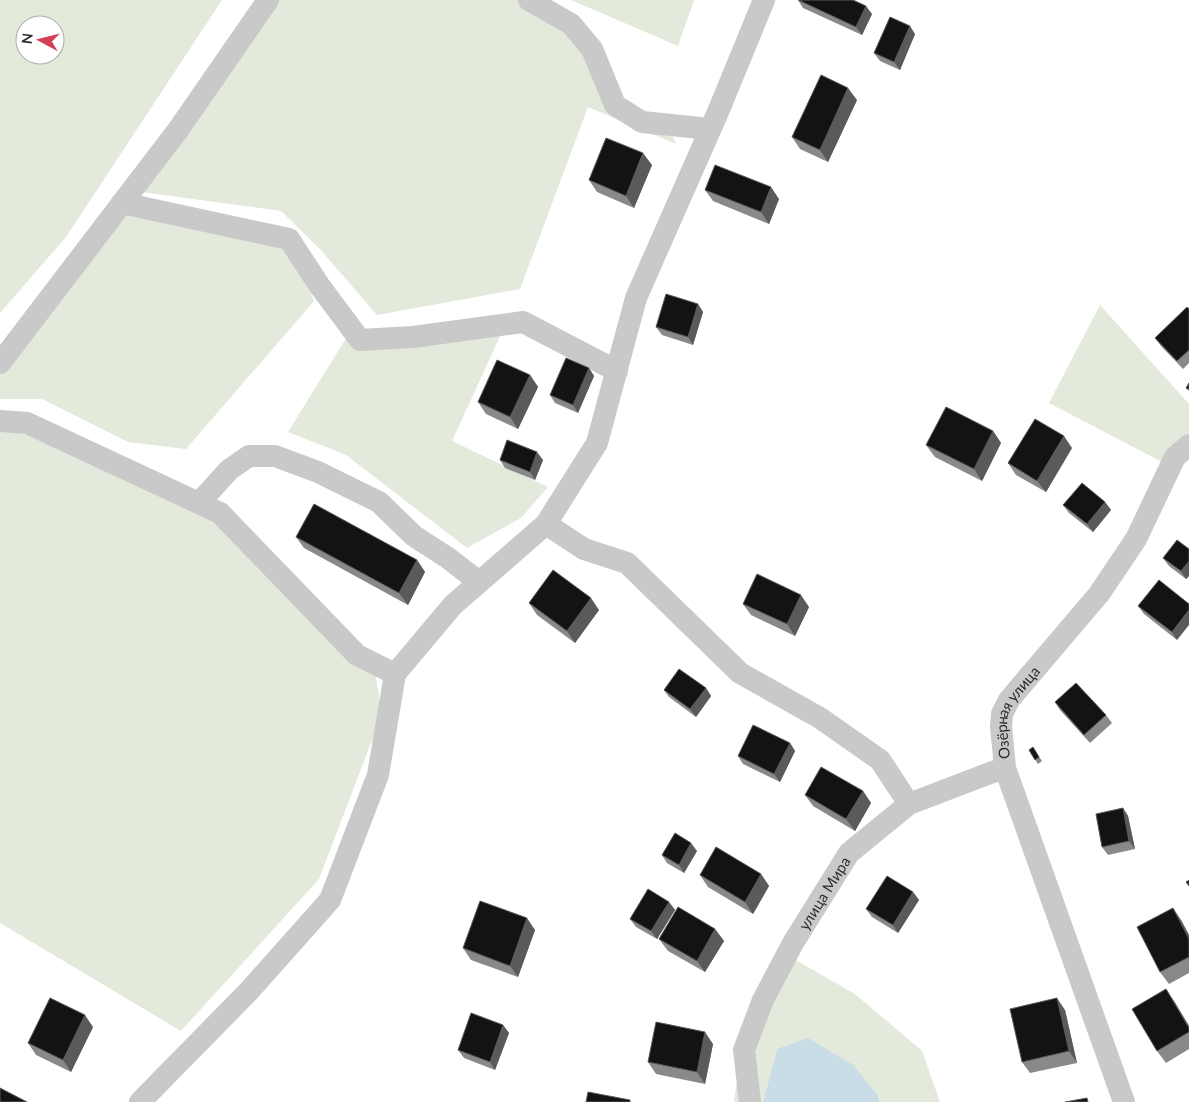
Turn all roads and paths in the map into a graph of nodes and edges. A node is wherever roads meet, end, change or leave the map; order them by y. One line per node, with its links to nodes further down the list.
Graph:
1 (268, 0): 5 (street)
2 (529, 0): 4 (street)
3 (764, 0): 4 (street)
4 (710, 129): 7 (street)
5 (122, 203): 6 (street); 7 (street)
6 (0, 363)
7 (617, 371): 11 (street)
8 (0, 421): 10 (street)
9 (1189, 445): 14 (street, Озёрная улица)
10 (199, 503): 12 (street); 13 (street)
11 (546, 524): 12 (street); 15 (street)
12 (479, 582): 13 (street)
13 (395, 674): 16 (street)
14 (1005, 768): 15 (street, улица Мира); 18 (street, Озёрная улица)
15 (909, 804): 17 (street, улица Мира)
16 (140, 1102)
17 (750, 1102)
18 (1124, 1102)

